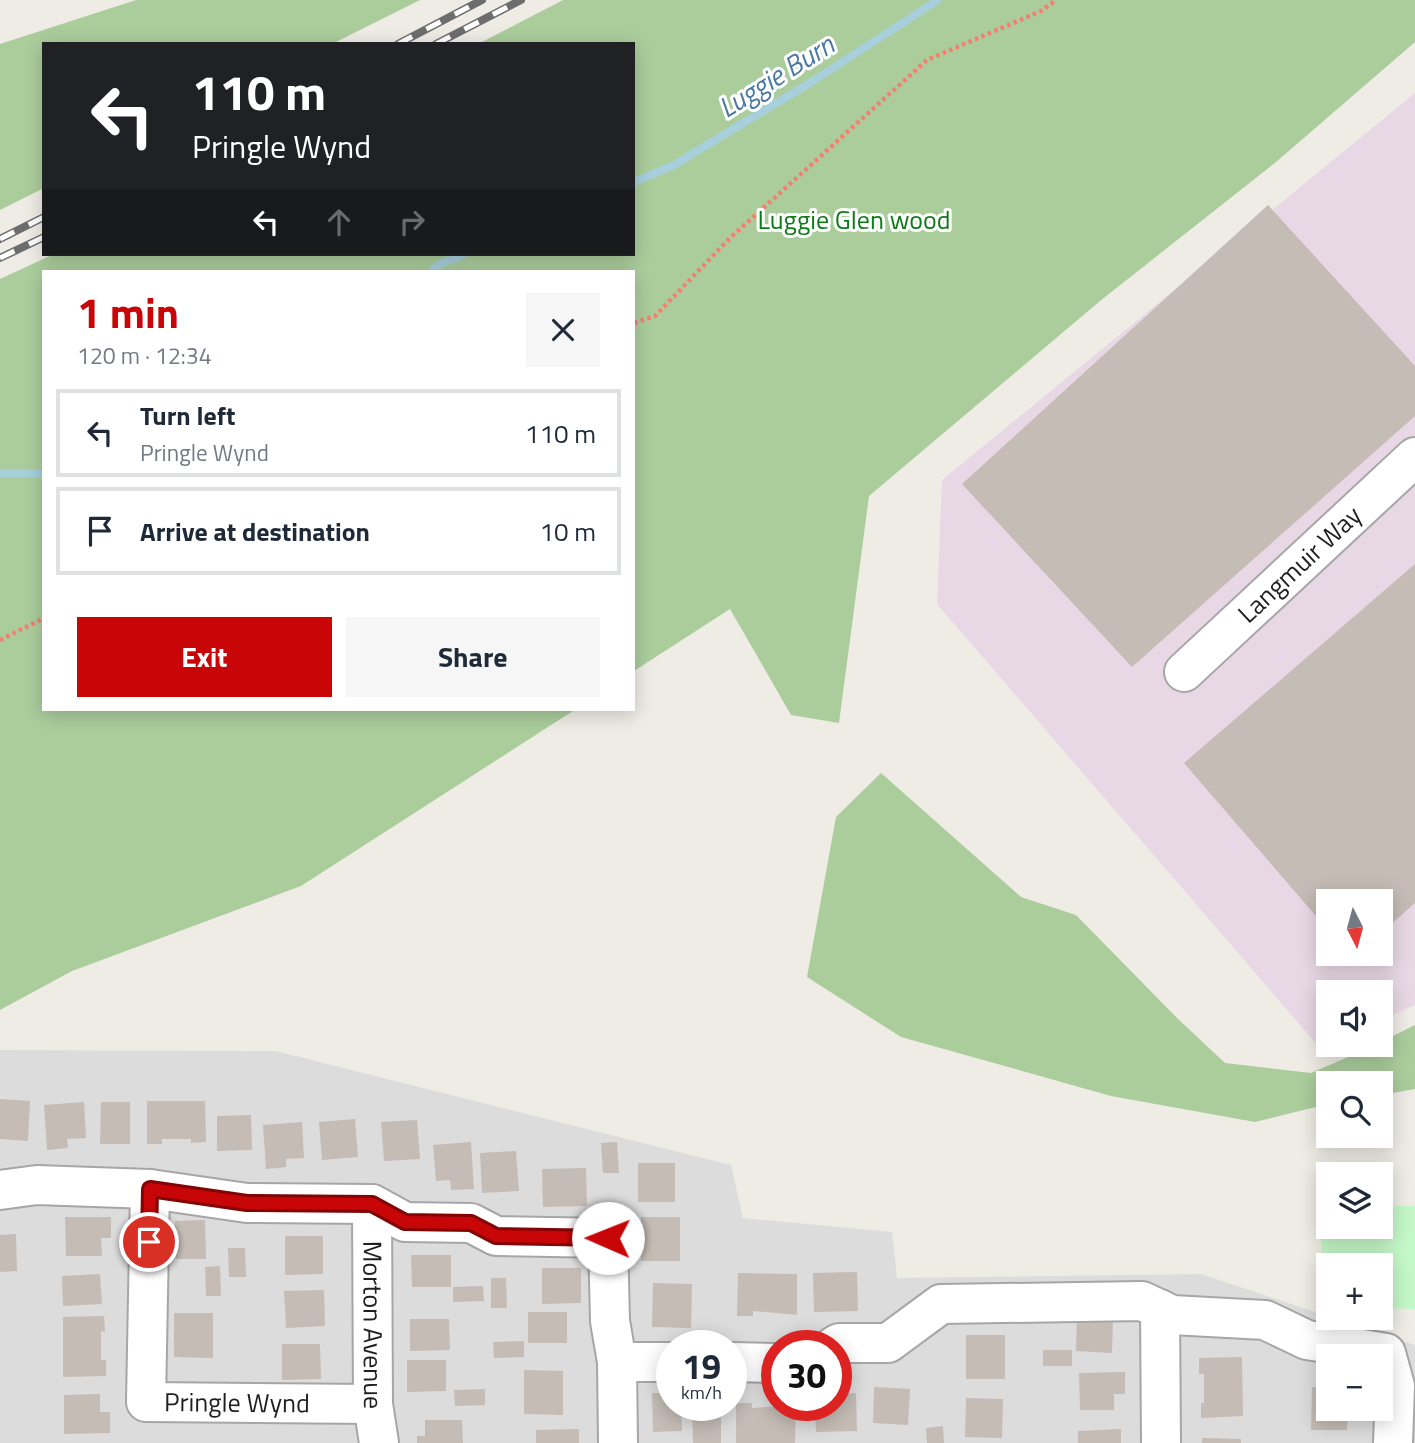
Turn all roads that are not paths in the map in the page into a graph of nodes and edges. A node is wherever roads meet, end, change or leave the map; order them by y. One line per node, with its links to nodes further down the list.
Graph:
1 (1415, 457): 2 (street, Langmuir Way)
2 (1184, 672)
3 (150, 1189): 4 (street); 5 (street); 10 (street, Pringle Wynd)
4 (0, 1190)
5 (372, 1204): 8 (street); 10 (street, Morton Avenue)
6 (1160, 1309): 7 (street); 13 (street); 14 (street)
7 (852, 1343)
8 (617, 1362): 9 (street); 12 (street)
9 (656, 1362)
10 (373, 1404): 11 (street, Morton Avenue)
11 (379, 1443)
12 (618, 1443)
13 (1161, 1443)
14 (1393, 1443)

